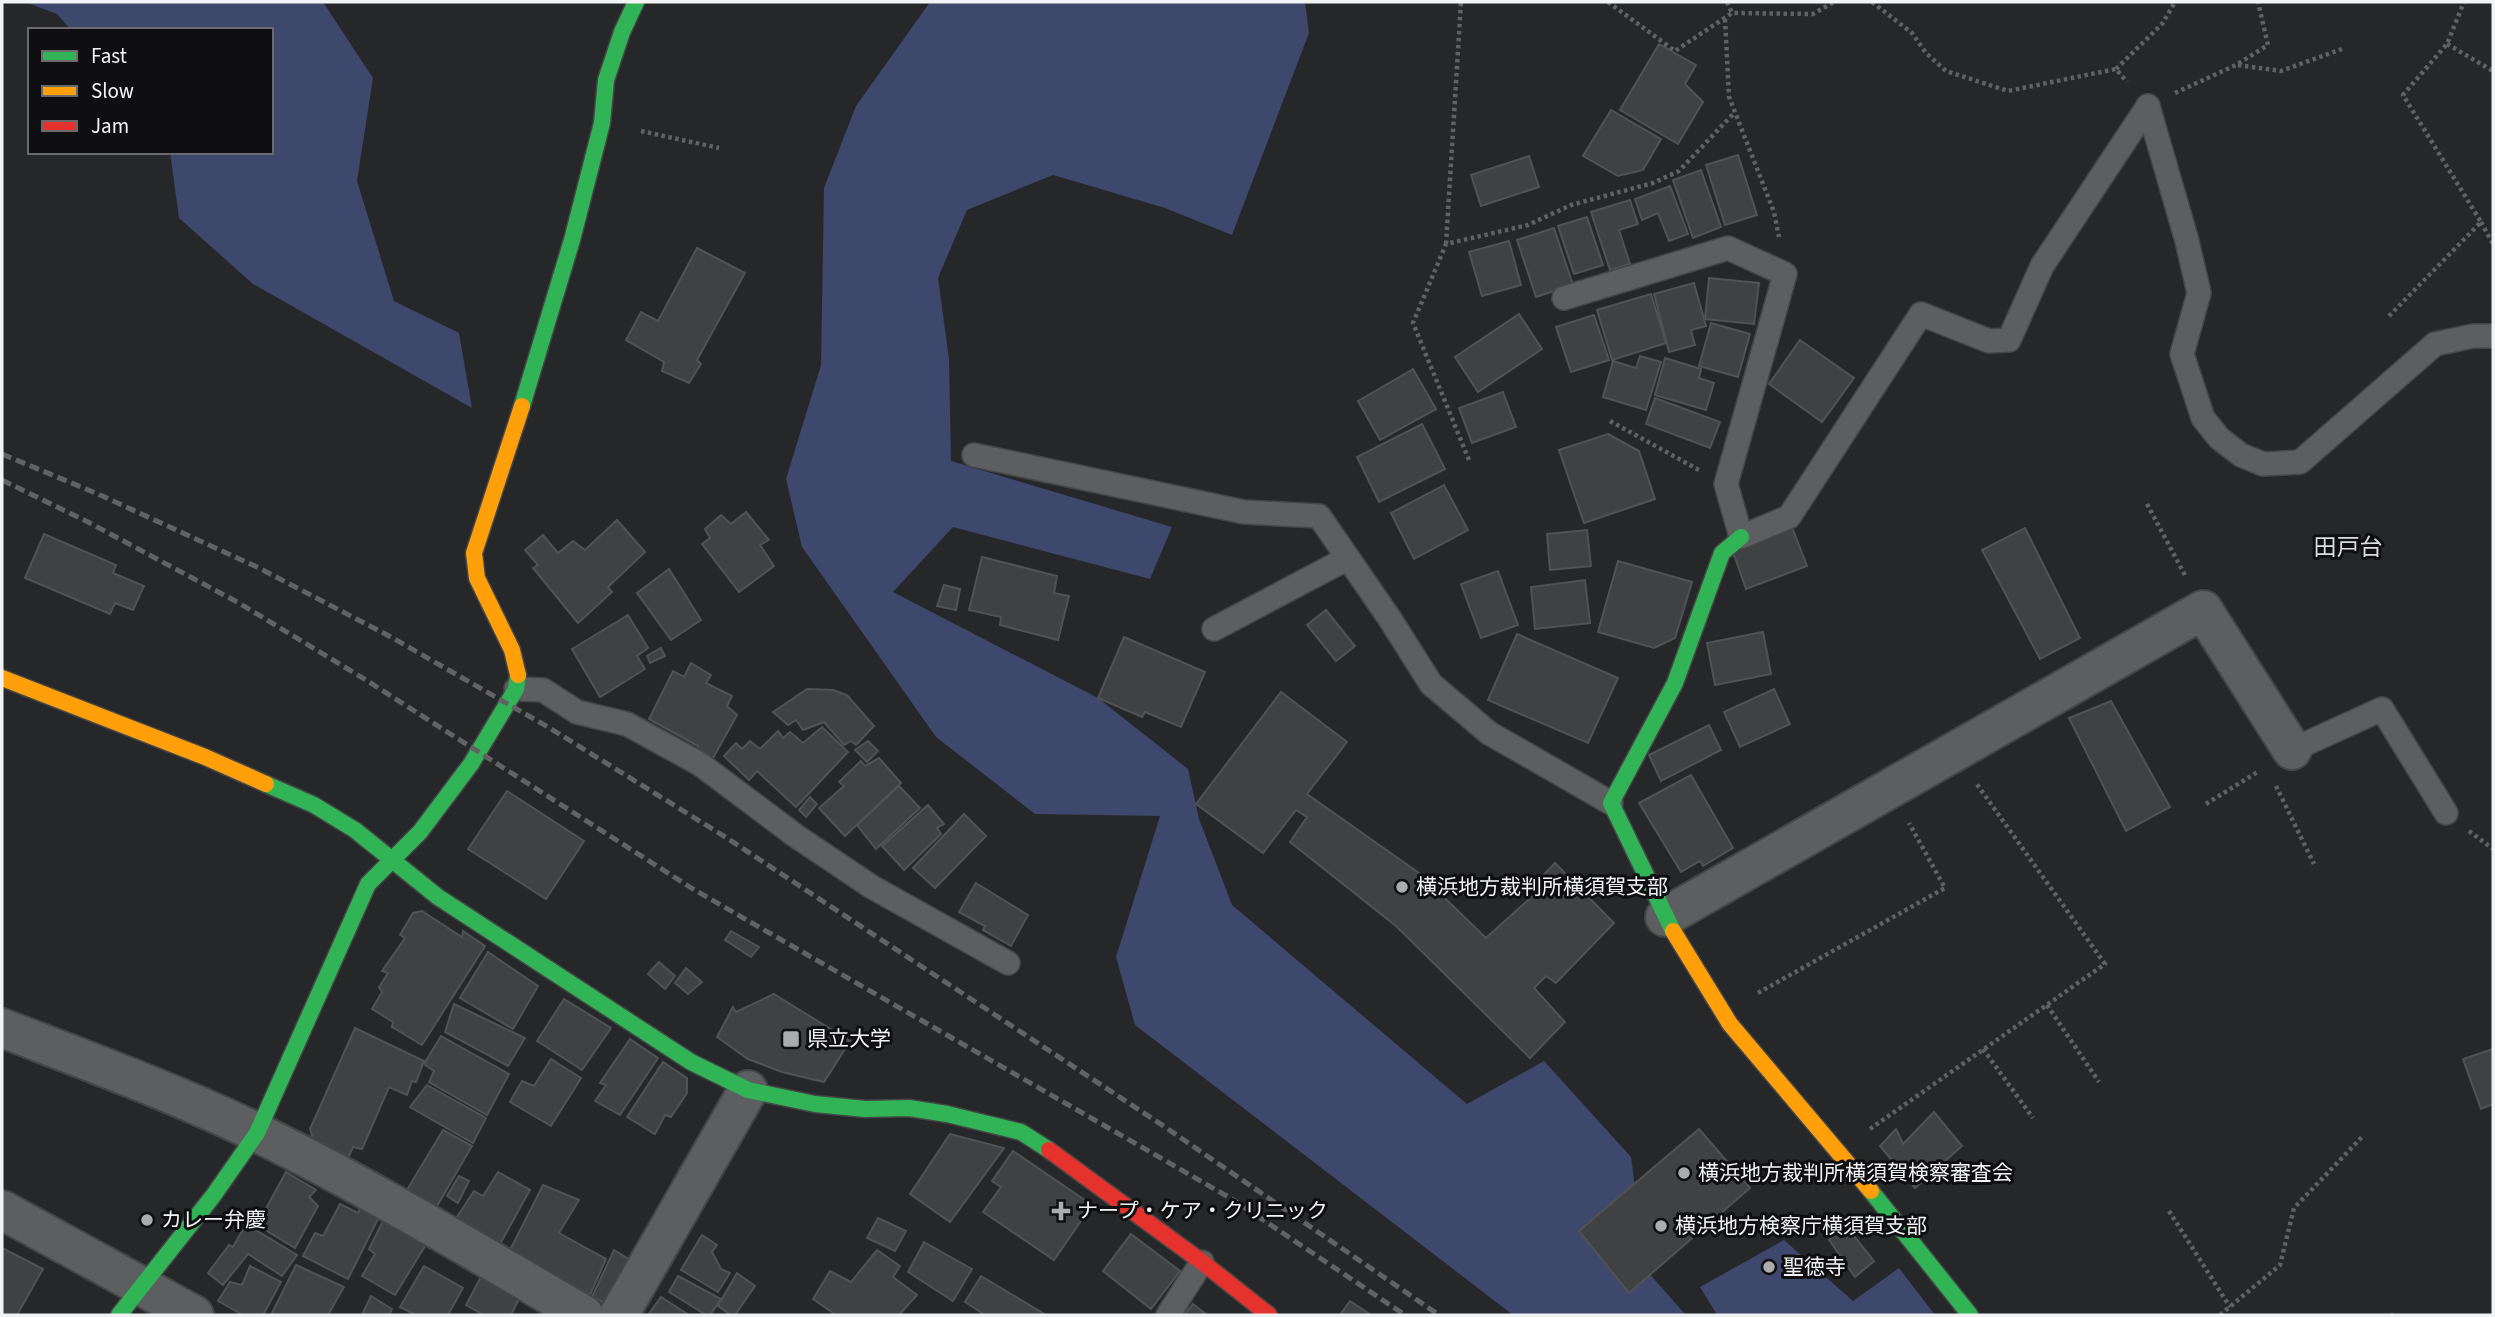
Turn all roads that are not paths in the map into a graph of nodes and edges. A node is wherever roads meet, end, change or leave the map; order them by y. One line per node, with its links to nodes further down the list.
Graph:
1 (636, 2): 9 (street)
2 (1564, 298): 5 (lane)
3 (2493, 335): 5 (lane)
4 (974, 455): 6 (lane)
5 (1741, 537): 11 (street)
6 (1348, 558): 7 (lane); 11 (lane)
7 (1214, 629)
8 (2, 678): 13 (street)
9 (516, 689): 13 (street); 15 (lane)
10 (2279, 758): 12 (lane); 14 (street)
11 (1611, 803): 14 (street)
12 (2446, 813)
13 (391, 861): 17 (street); 18 (street)
14 (1665, 917): 27 (street)
15 (1008, 963)
16 (2, 1028): 18 (street)
17 (748, 1090): 20 (street); 24 (street)
18 (257, 1133): 21 (street); 23 (street)
19 (2, 1210): 21 (street)
20 (1202, 1262): 25 (lane); 26 (street)
21 (131, 1301): 22 (street)
22 (194, 1315)
23 (584, 1315)
24 (619, 1315)
25 (1168, 1315)
26 (1269, 1315)
27 (1970, 1315)

